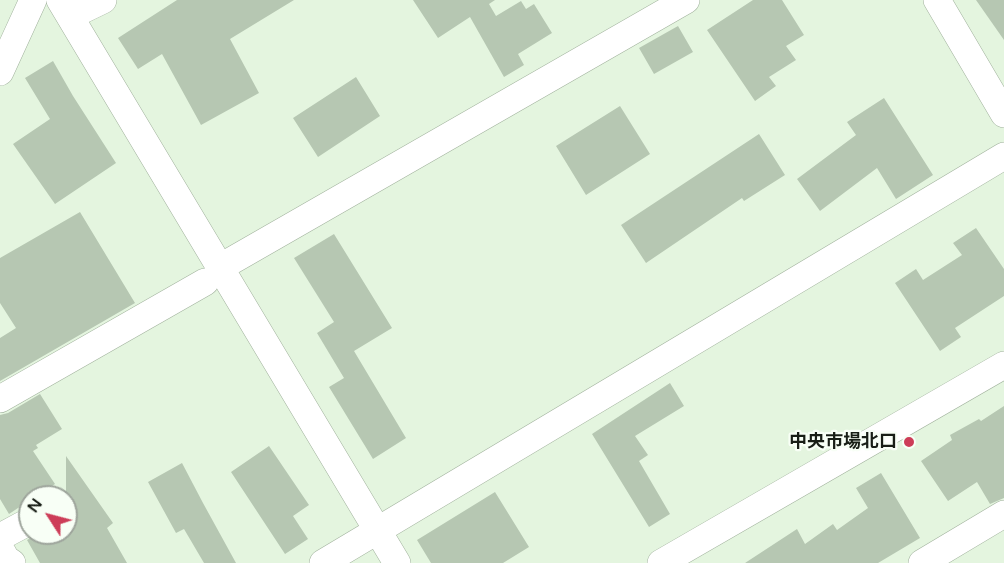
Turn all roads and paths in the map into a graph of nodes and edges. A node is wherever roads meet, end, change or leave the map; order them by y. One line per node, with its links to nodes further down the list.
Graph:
1 (33, 0): 6 (street)
2 (103, 0): 5 (street)
3 (686, 0): 9 (street)
4 (937, 0): 7 (street)
5 (65, 8): 9 (street)
6 (0, 72)
7 (1004, 114)
8 (1004, 156): 14 (street)
9 (212, 275): 11 (street); 14 (street)
10 (1004, 364): 20 (street)
11 (0, 399)
12 (1004, 514): 21 (street)
13 (18, 527): 15 (street)
14 (377, 531): 18 (street); 19 (street)
15 (0, 537)
16 (0, 548): 17 (street)
17 (12, 563)
18 (323, 563)
19 (397, 563)
20 (661, 563)
21 (922, 563)

